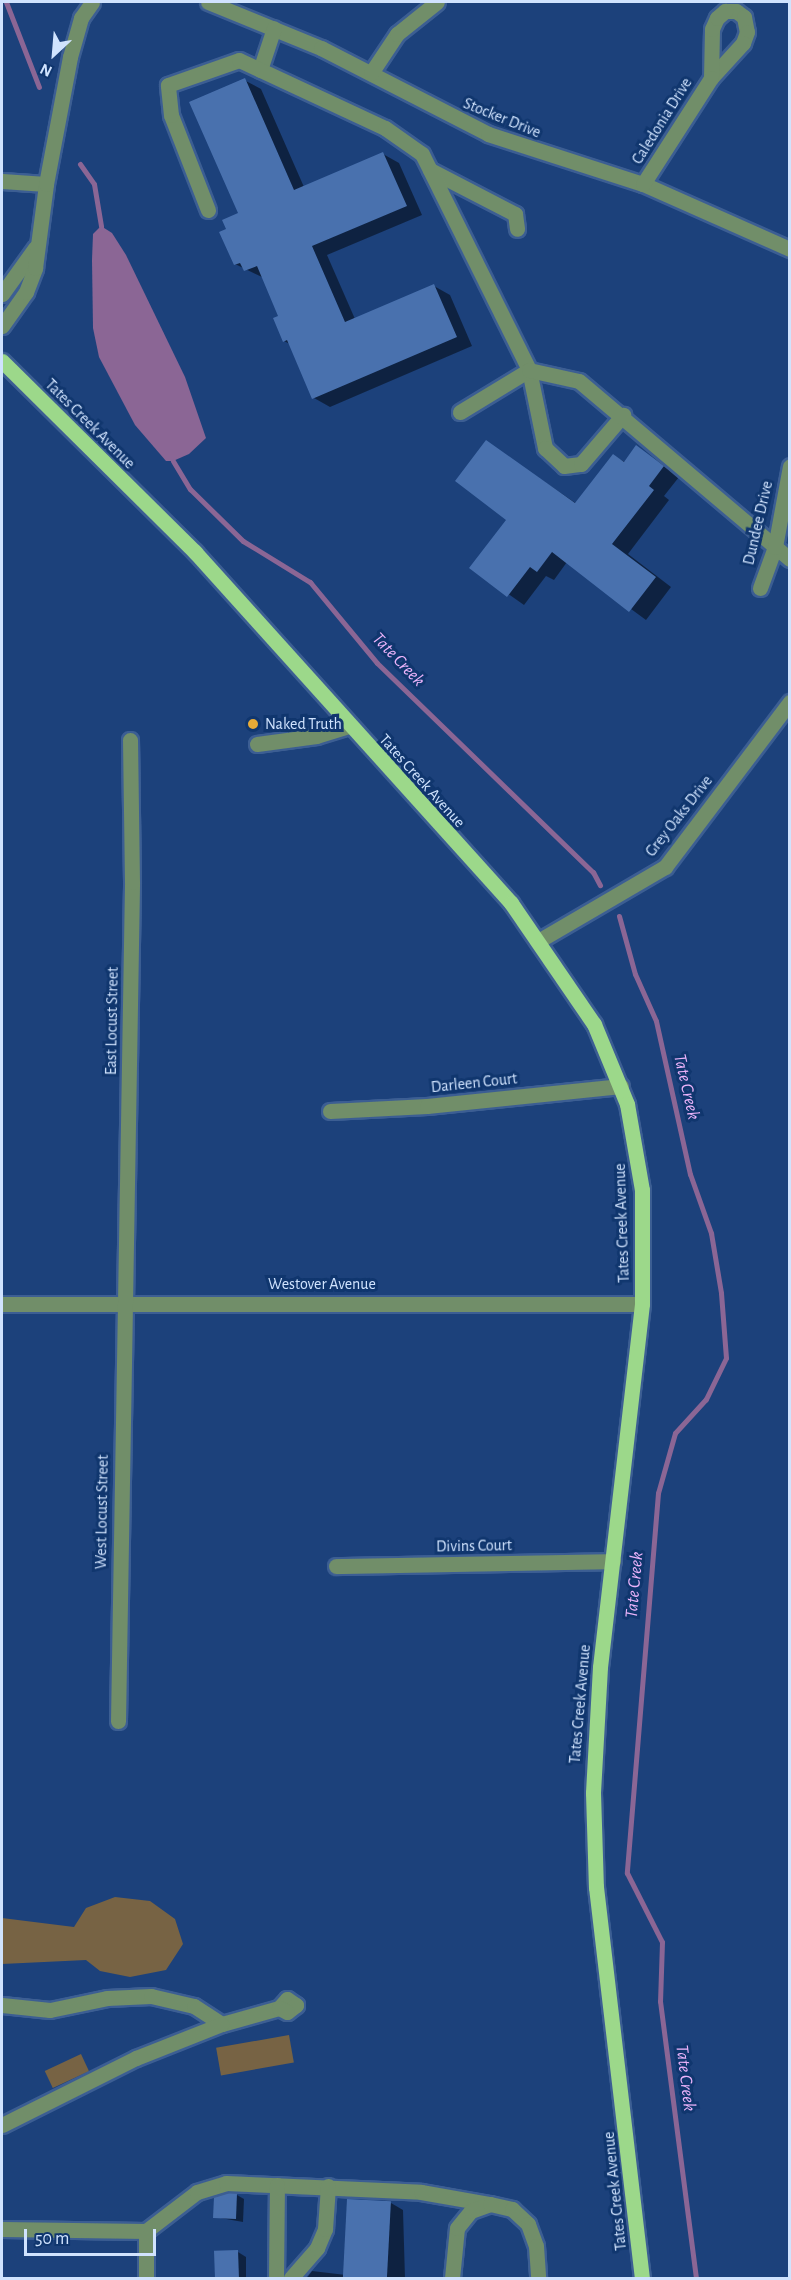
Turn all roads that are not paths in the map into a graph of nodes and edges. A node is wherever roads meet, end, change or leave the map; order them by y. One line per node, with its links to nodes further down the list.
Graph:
1 (92, 2): 10 (street)
2 (208, 2): 4 (street, Stocker Drive)
3 (437, 2): 6 (street)
4 (274, 28): 5 (street); 6 (street, Stocker Drive)
5 (260, 70): 8 (street); 12 (street)
6 (371, 73): 11 (street, Stocker Drive)
7 (711, 78): 11 (street, Caledonia Drive)
8 (430, 170): 13 (street); 19 (street)
9 (2, 181): 10 (street)
10 (46, 184): 14 (street)
11 (643, 184): 15 (street, Stocker Drive)
12 (208, 210)
13 (517, 229)
14 (37, 246): 16 (street); 17 (street)
15 (789, 249)
16 (2, 294)
17 (2, 326)
18 (2, 361): 27 (main road, Tates Creek Avenue)
19 (530, 370): 20 (street); 21 (street); 21 (street)
20 (460, 412)
21 (623, 415): 23 (street)
22 (789, 466): 23 (street, Dundee Drive)
23 (775, 547): 24 (street); 25 (street, Dundee Drive)
24 (789, 559)
25 (760, 588)
26 (789, 702): 30 (street, Grey Oaks Drive)
27 (349, 726): 29 (street); 30 (main road, Tates Creek Avenue)
28 (130, 740): 33 (street, East Locust Street)
29 (257, 744)
30 (540, 940): 31 (main road, Tates Creek Avenue)
31 (621, 1086): 32 (street, Darleen Court); 35 (main road, Tates Creek Avenue)
32 (330, 1111)
33 (124, 1302): 34 (street, Westover Avenue); 35 (street, Westover Avenue); 38 (street, West Locust Street)
34 (2, 1304)
35 (642, 1304): 36 (main road, Tates Creek Avenue)
36 (613, 1561): 37 (street, Divins Court); 53 (main road, Tates Creek Avenue)
37 (336, 1566)
38 (118, 1721)
39 (2, 2005): 41 (street)
40 (279, 2008): 41 (street)
41 (222, 2024): 42 (street)
42 (2, 2126)
43 (277, 2185): 44 (street); 47 (street); 49 (street)
44 (328, 2186): 45 (street); 50 (street)
45 (490, 2204): 51 (street); 52 (street)
46 (2, 2229): 47 (street)
47 (146, 2231): 48 (street)
48 (146, 2278)
49 (276, 2278)
50 (291, 2278)
51 (452, 2278)
52 (538, 2278)
53 (642, 2278)

